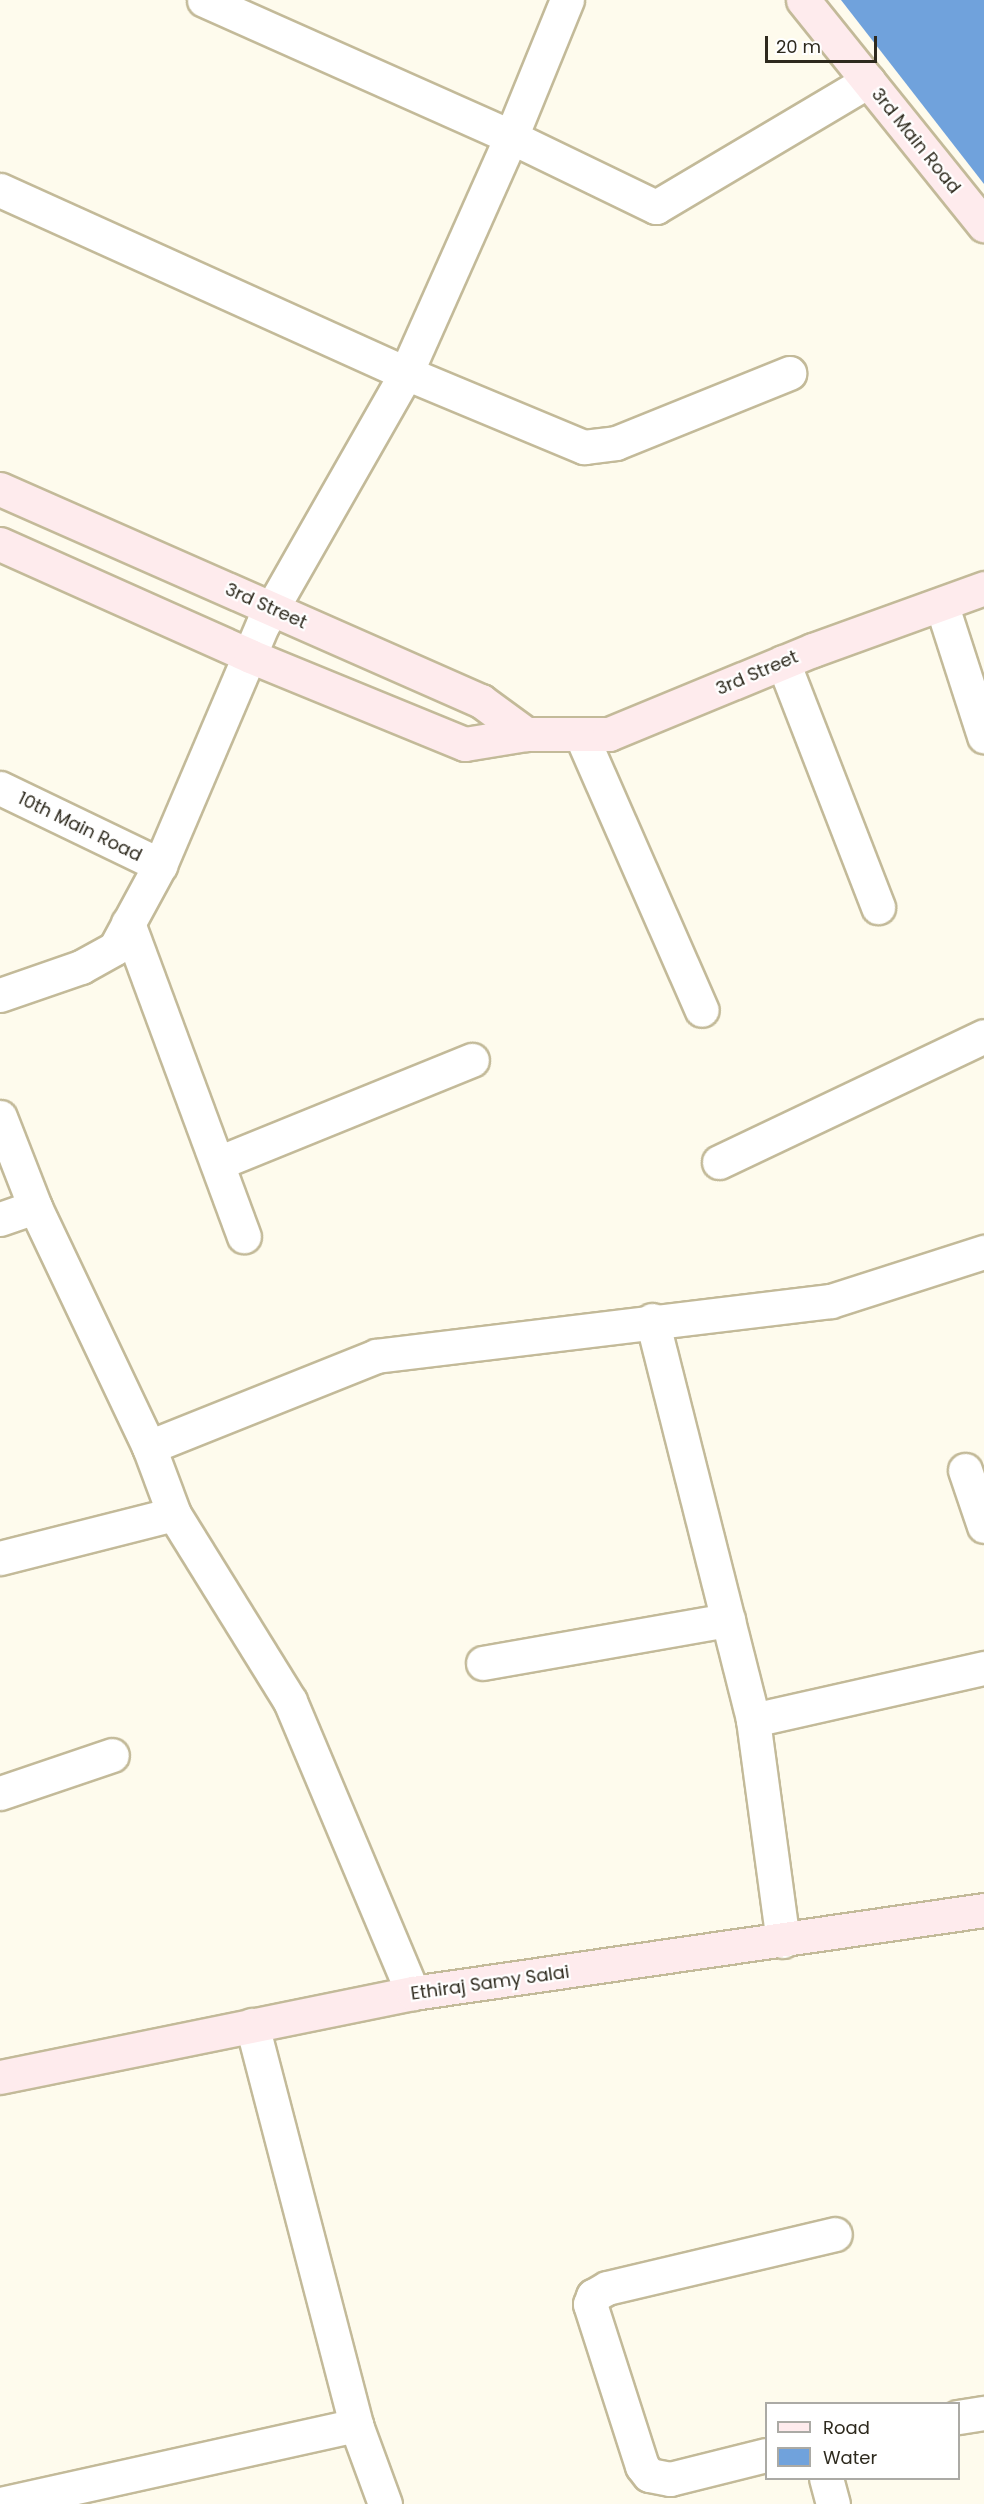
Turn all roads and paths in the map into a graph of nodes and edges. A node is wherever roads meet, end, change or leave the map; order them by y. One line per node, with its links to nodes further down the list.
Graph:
1 (204, 0): 5 (street)
2 (567, 0): 5 (street)
3 (803, 0): 4 (street, 3rd Main Road)
4 (868, 81): 5 (street); 7 (street, 3rd Main Road)
5 (511, 137): 8 (street)
6 (0, 190): 8 (street)
7 (984, 225)
8 (406, 373): 9 (street); 14 (street)
9 (789, 373)
10 (0, 489): 14 (street, 3rd Street)
11 (0, 544): 15 (street, 3rd Street)
12 (984, 588): 13 (street, 3rd Street)
13 (942, 606): 16 (street, 3rd Street); 19 (street)
14 (273, 607): 15 (street); 17 (street, 3rd Street)
15 (250, 656): 17 (street, 3rd Street); 21 (street)
16 (783, 662): 18 (street, 3rd Street); 22 (street)
17 (526, 734): 18 (street, 3rd Street)
18 (581, 735): 25 (street)
19 (984, 736)
20 (0, 788): 21 (street, 10th Main Road)
21 (160, 865): 23 (street)
22 (878, 907)
23 (129, 923): 24 (street); 30 (street)
24 (0, 995)
25 (702, 1010)
26 (984, 1036): 29 (street)
27 (472, 1060): 30 (street)
28 (0, 1117): 31 (street)
29 (719, 1162)
30 (218, 1163): 33 (street)
31 (35, 1208): 32 (street); 36 (street)
32 (0, 1220)
33 (244, 1236)
34 (984, 1252): 35 (street)
35 (652, 1320): 36 (street); 41 (street)
36 (149, 1447): 38 (street)
37 (964, 1470): 39 (street)
38 (174, 1514): 40 (street); 49 (street)
39 (984, 1526)
40 (0, 1558)
41 (728, 1620): 42 (street); 44 (street)
42 (483, 1663)
43 (984, 1668): 44 (street)
44 (753, 1720): 48 (street)
45 (112, 1755): 46 (street)
46 (0, 1793)
47 (984, 1910): 48 (street, Ethiraj Samy Salai)
48 (783, 1941): 49 (street, Ethiraj Samy Salai)
49 (413, 1993): 50 (street, Ethiraj Samy Salai)
50 (252, 2025): 51 (street, Ethiraj Samy Salai); 55 (street)
51 (0, 2077)
52 (835, 2234): 56 (street)
53 (984, 2413): 54 (street)
54 (960, 2417)
55 (356, 2426): 58 (street); 59 (street)
56 (765, 2455)
57 (827, 2480): 60 (street)
58 (0, 2504)
59 (385, 2504)
60 (833, 2504)

